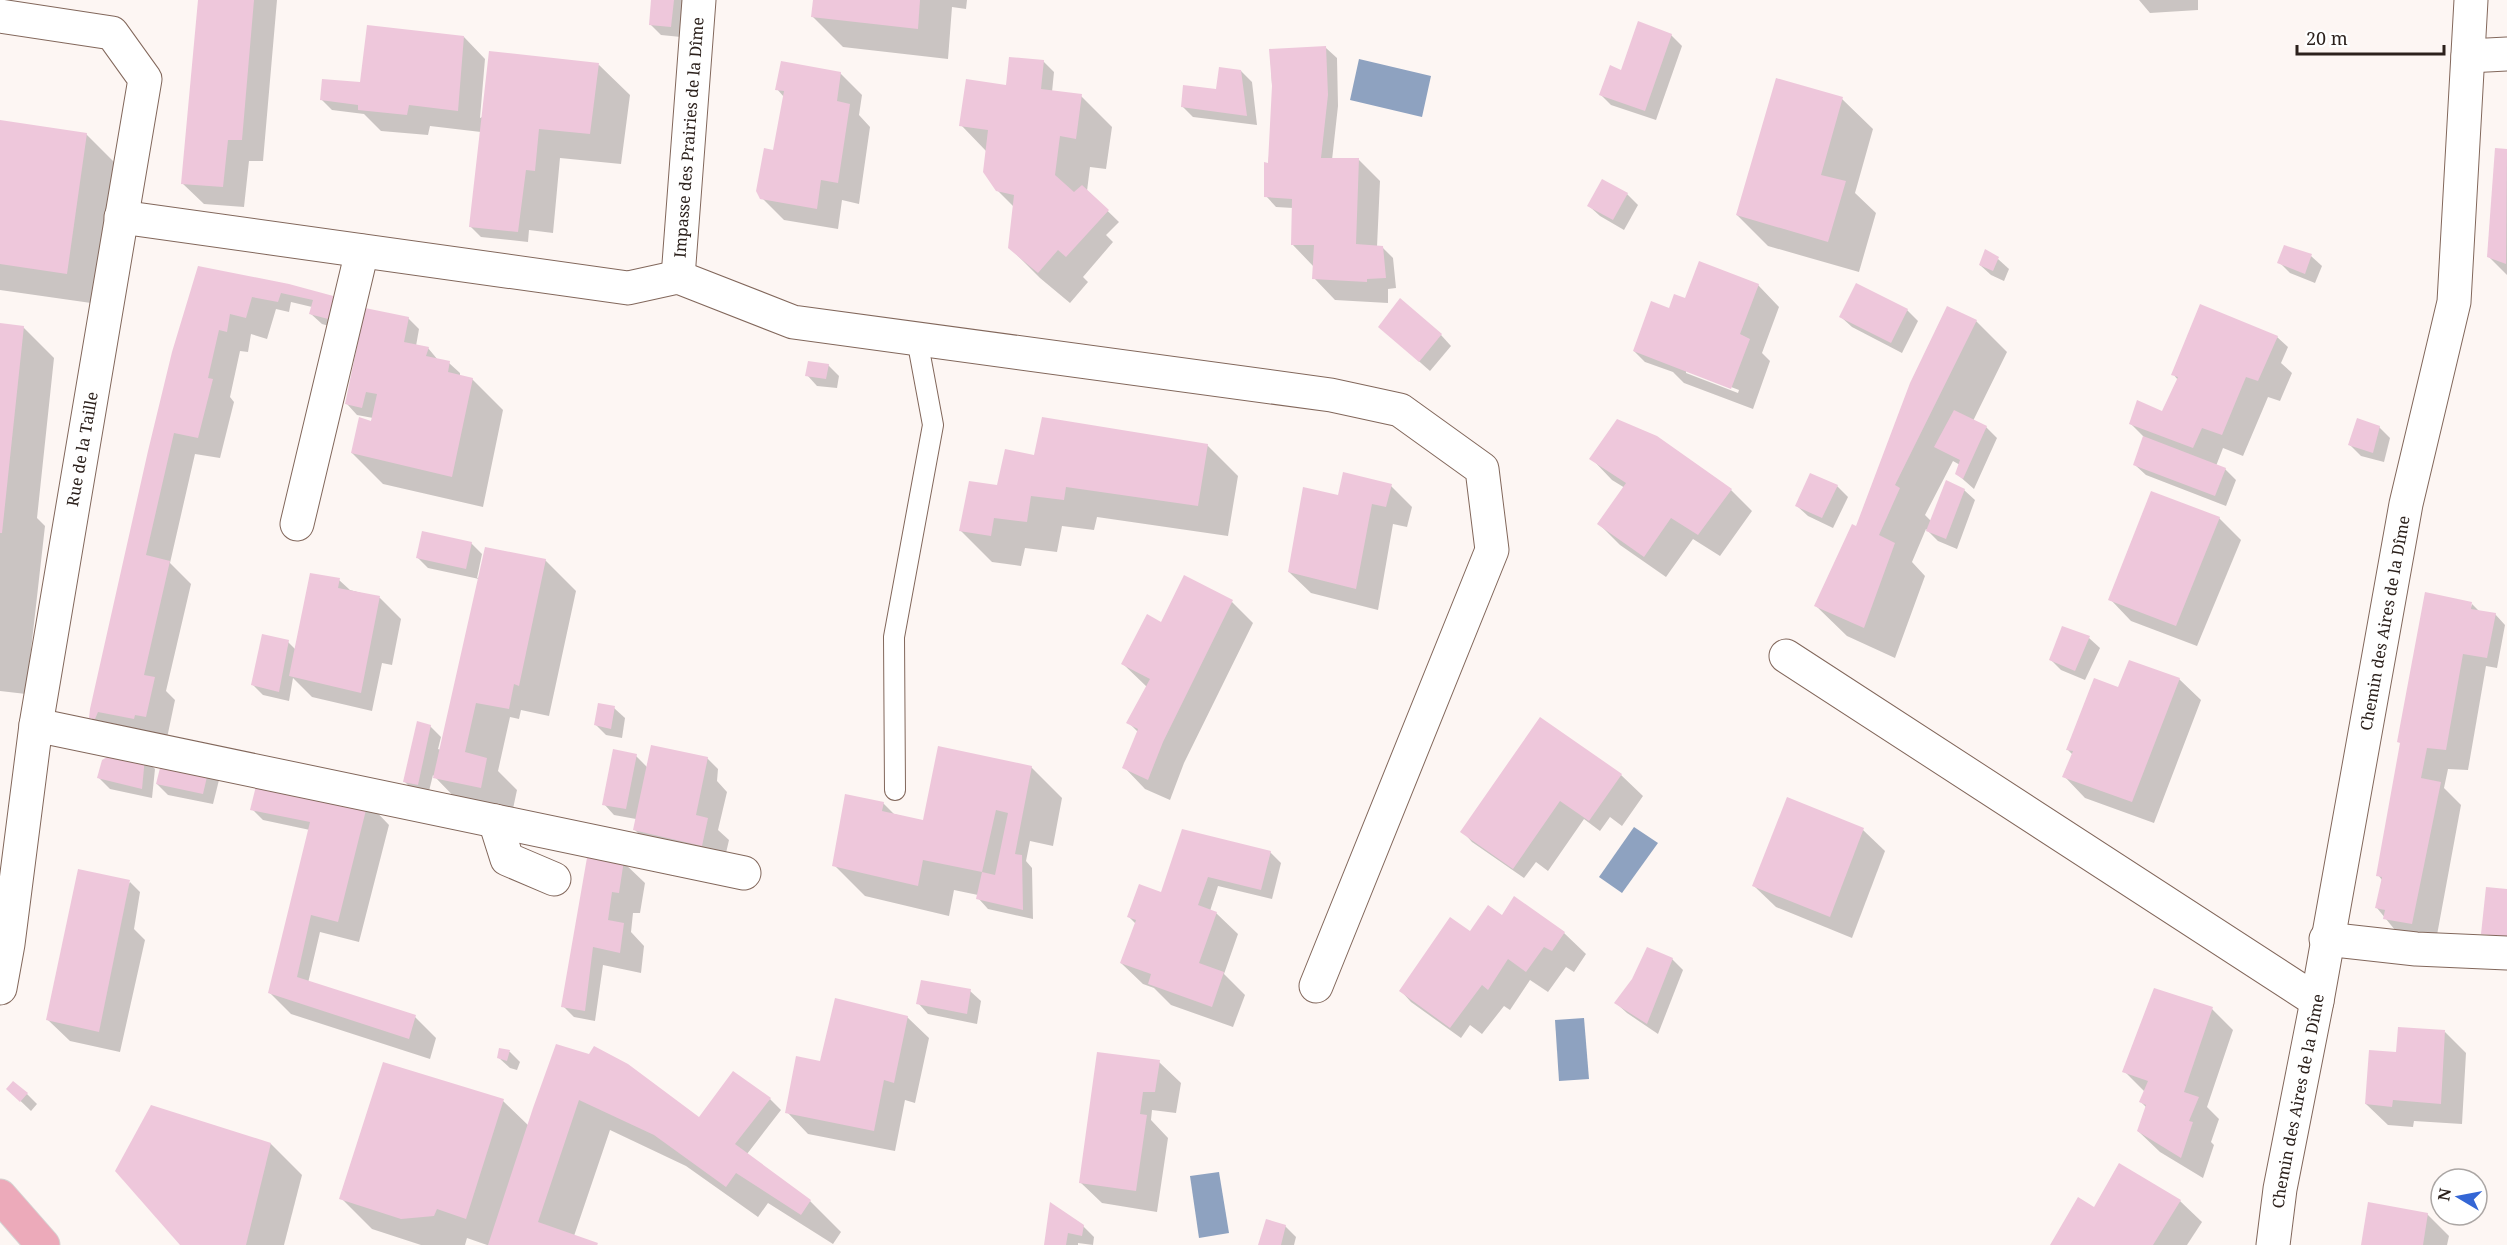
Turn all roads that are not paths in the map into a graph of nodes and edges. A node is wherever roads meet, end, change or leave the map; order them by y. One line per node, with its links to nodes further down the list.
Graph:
1 (699, 0): 8 (street, Impasse des Prairies de la Dîme)
2 (2471, 0): 5 (street, Chemin des Aires de la Dîme)
3 (0, 16): 6 (street, Rue de la Taille)
4 (2507, 54): 5 (street)
5 (2468, 56): 17 (street, Chemin des Aires de la Dîme)
6 (121, 217): 7 (street); 12 (street, Rue de la Taille)
7 (362, 251): 8 (street); 10 (street)
8 (678, 277): 9 (street)
9 (917, 339): 13 (lane); 19 (street)
10 (297, 524)
11 (1786, 656): 21 (street)
12 (36, 725): 14 (street); 20 (street, Rue de la Taille)
13 (896, 790)
14 (495, 821): 15 (street); 16 (street)
15 (744, 873)
16 (554, 879)
17 (2326, 939): 18 (street); 21 (street, Chemin des Aires de la Dîme)
18 (2507, 953)
19 (1316, 986)
20 (0, 988)
21 (2317, 1002): 24 (street, Chemin des Aires de la Dîme)
22 (0, 1196): 23 (main road)
23 (43, 1245)
24 (2273, 1245)

